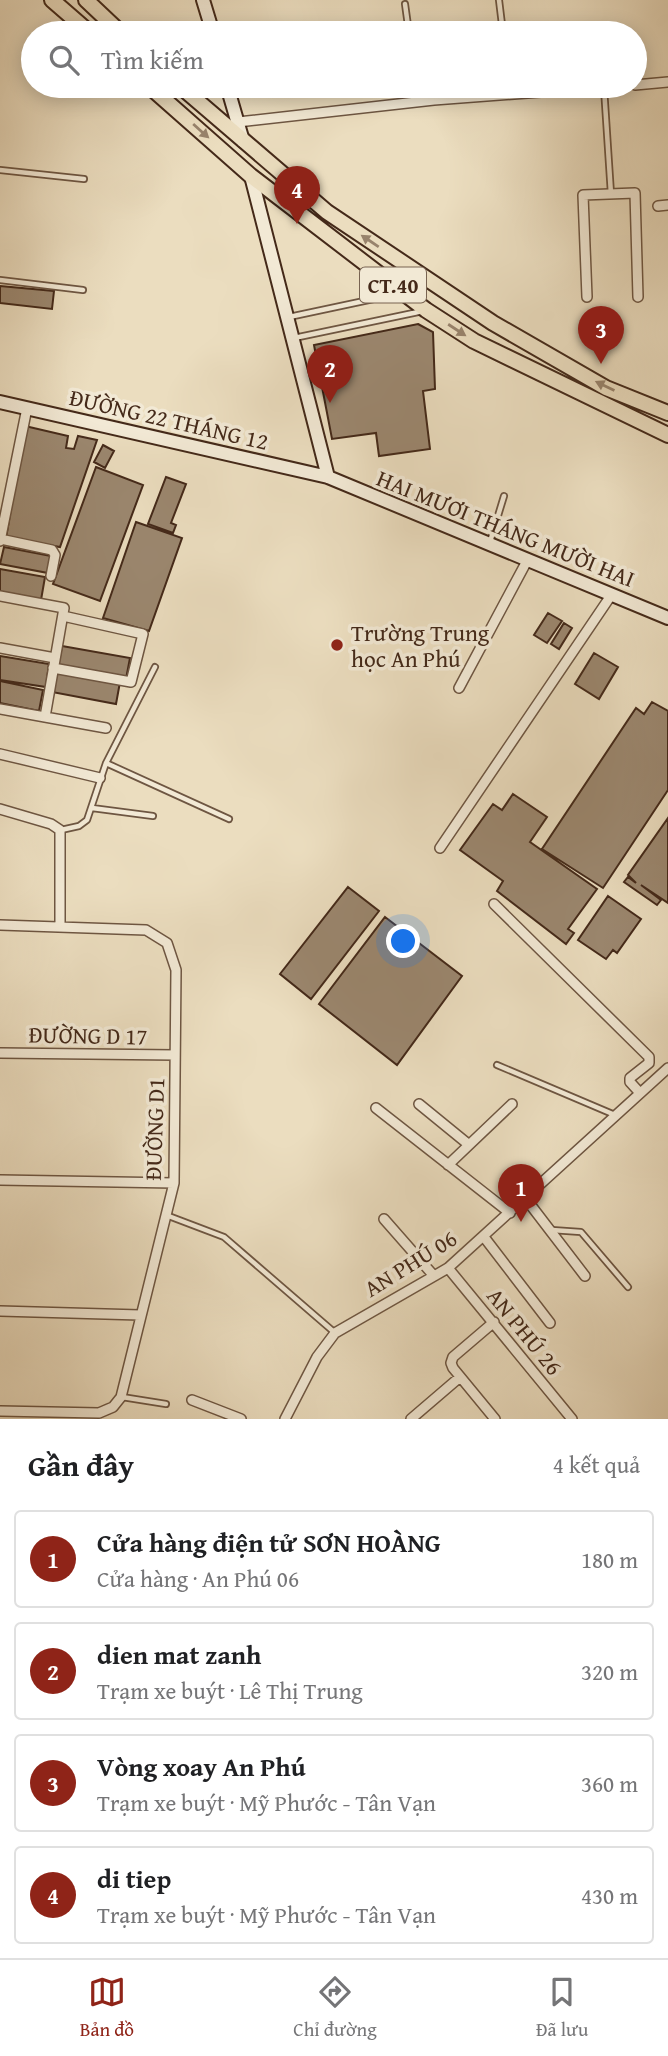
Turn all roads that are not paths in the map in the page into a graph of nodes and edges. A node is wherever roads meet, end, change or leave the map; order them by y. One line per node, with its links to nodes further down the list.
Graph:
1 (52, 0): 6 (main road)
2 (86, 0): 7 (main road)
3 (203, 0): 8 (main road)
4 (499, 0): 10 (lane)
5 (405, 4): 9 (lane)
6 (76, 21)
7 (108, 21)
8 (209, 21)
9 (407, 21)
10 (502, 21)
11 (668, 82): 12 (street)
12 (647, 84)
13 (163, 98): 23 (main road, CT.40, one-way to 23)
14 (194, 98): 21 (main road, CT.40)
15 (231, 98): 20 (main road)
16 (418, 98): 19 (lane)
17 (443, 98): 19 (street)
18 (605, 98): 25 (lane)
19 (418, 101): 20 (street)
20 (238, 122): 21 (main road)
21 (243, 141): 23 (main road); 36 (main road, CT.40, one-way to 21)
22 (0, 170): 24 (lane)
23 (251, 176): 28 (main road, CT.40); 32 (main road)
24 (84, 179)
25 (611, 195): 29 (street); 30 (street)
26 (0, 281): 27 (lane)
27 (83, 290)
28 (403, 292): 31 (main road, CT.40); 32 (lane)
29 (587, 297)
30 (638, 297)
31 (426, 310): 33 (lane); 37 (main road, CT.40, one-way to 37)
32 (289, 317): 33 (main road)
33 (293, 338): 38 (main road)
34 (0, 402): 35 (main road, ĐƯỜNG 22 THÁNG 12)
35 (27, 408): 38 (main road, ĐƯỜNG 22 THÁNG 12); 40 (street)
36 (668, 413)
37 (668, 435)
38 (328, 477): 41 (main road, HAI MƯƠI THÁNG MƯỜI HAI)
39 (504, 496): 41 (lane)
40 (0, 540): 43 (street)
41 (490, 543): 42 (main road, HAI MƯƠI THÁNG MƯỜI HAI)
42 (528, 559): 44 (main road, HAI MƯƠI THÁNG MƯỜI HAI); 51 (street)
43 (51, 576)
44 (612, 594): 47 (main road, HAI MƯƠI THÁNG MƯỜI HAI); 63 (street)
45 (0, 596): 46 (street)
46 (63, 616): 49 (street); 49 (street)
47 (668, 618)
48 (0, 648): 49 (street)
49 (54, 663): 53 (street)
50 (155, 667): 56 (lane)
51 (458, 688)
52 (0, 709): 53 (street)
53 (45, 717): 54 (street)
54 (106, 728)
55 (0, 754): 57 (street)
56 (106, 763): 57 (lane); 61 (lane)
57 (100, 778): 58 (lane)
58 (92, 808): 60 (lane); 62 (lane)
59 (0, 809): 62 (street)
60 (153, 816)
61 (229, 819)
62 (60, 830): 66 (street)
63 (440, 848)
64 (494, 904): 71 (street)
65 (0, 925): 66 (street, ĐƯỜNG D1)
66 (61, 927): 68 (street, ĐƯỜNG D1)
67 (0, 1054): 68 (street, ĐƯỜNG D 17)
68 (176, 1055): 79 (street, ĐƯỜNG D1)
69 (497, 1065): 75 (lane)
70 (668, 1068): 71 (street, AN PHÚ 06)
71 (640, 1093): 75 (street, AN PHÚ 06)
72 (419, 1104): 76 (street)
73 (512, 1104): 76 (street)
74 (376, 1108): 77 (street)
75 (616, 1115): 80 (street, AN PHÚ 06)
76 (468, 1144): 77 (street)
77 (448, 1165): 81 (street)
78 (0, 1180): 79 (street)
79 (174, 1183): 82 (street, ĐƯỜNG D1)
80 (526, 1199): 81 (street, AN PHÚ 06); 84 (street)
81 (510, 1213): 85 (street, AN PHÚ 06)
82 (166, 1214): 91 (street, ĐƯỜNG D1); 94 (lane)
83 (384, 1219): 87 (street)
84 (551, 1229): 88 (street); 89 (lane)
85 (484, 1237): 86 (street, AN PHÚ 06); 93 (street)
86 (448, 1268): 87 (street, AN PHÚ 06); 92 (street, AN PHÚ 26)
87 (434, 1276): 94 (street, AN PHÚ 06)
88 (585, 1276)
89 (628, 1287)
90 (0, 1311): 91 (street)
91 (140, 1315): 96 (street, ĐƯỜNG D1)
92 (494, 1322): 95 (street); 104 (street, AN PHÚ 26)
93 (550, 1323)
94 (335, 1333): 102 (street, AN PHÚ 06)
95 (460, 1377): 100 (street); 103 (street)
96 (121, 1397): 98 (lane); 99 (street)
97 (191, 1401): 101 (street)
98 (166, 1404)
99 (0, 1410)
100 (492, 1418)
101 (241, 1419)
102 (285, 1419)
103 (411, 1419)
104 (572, 1419)

